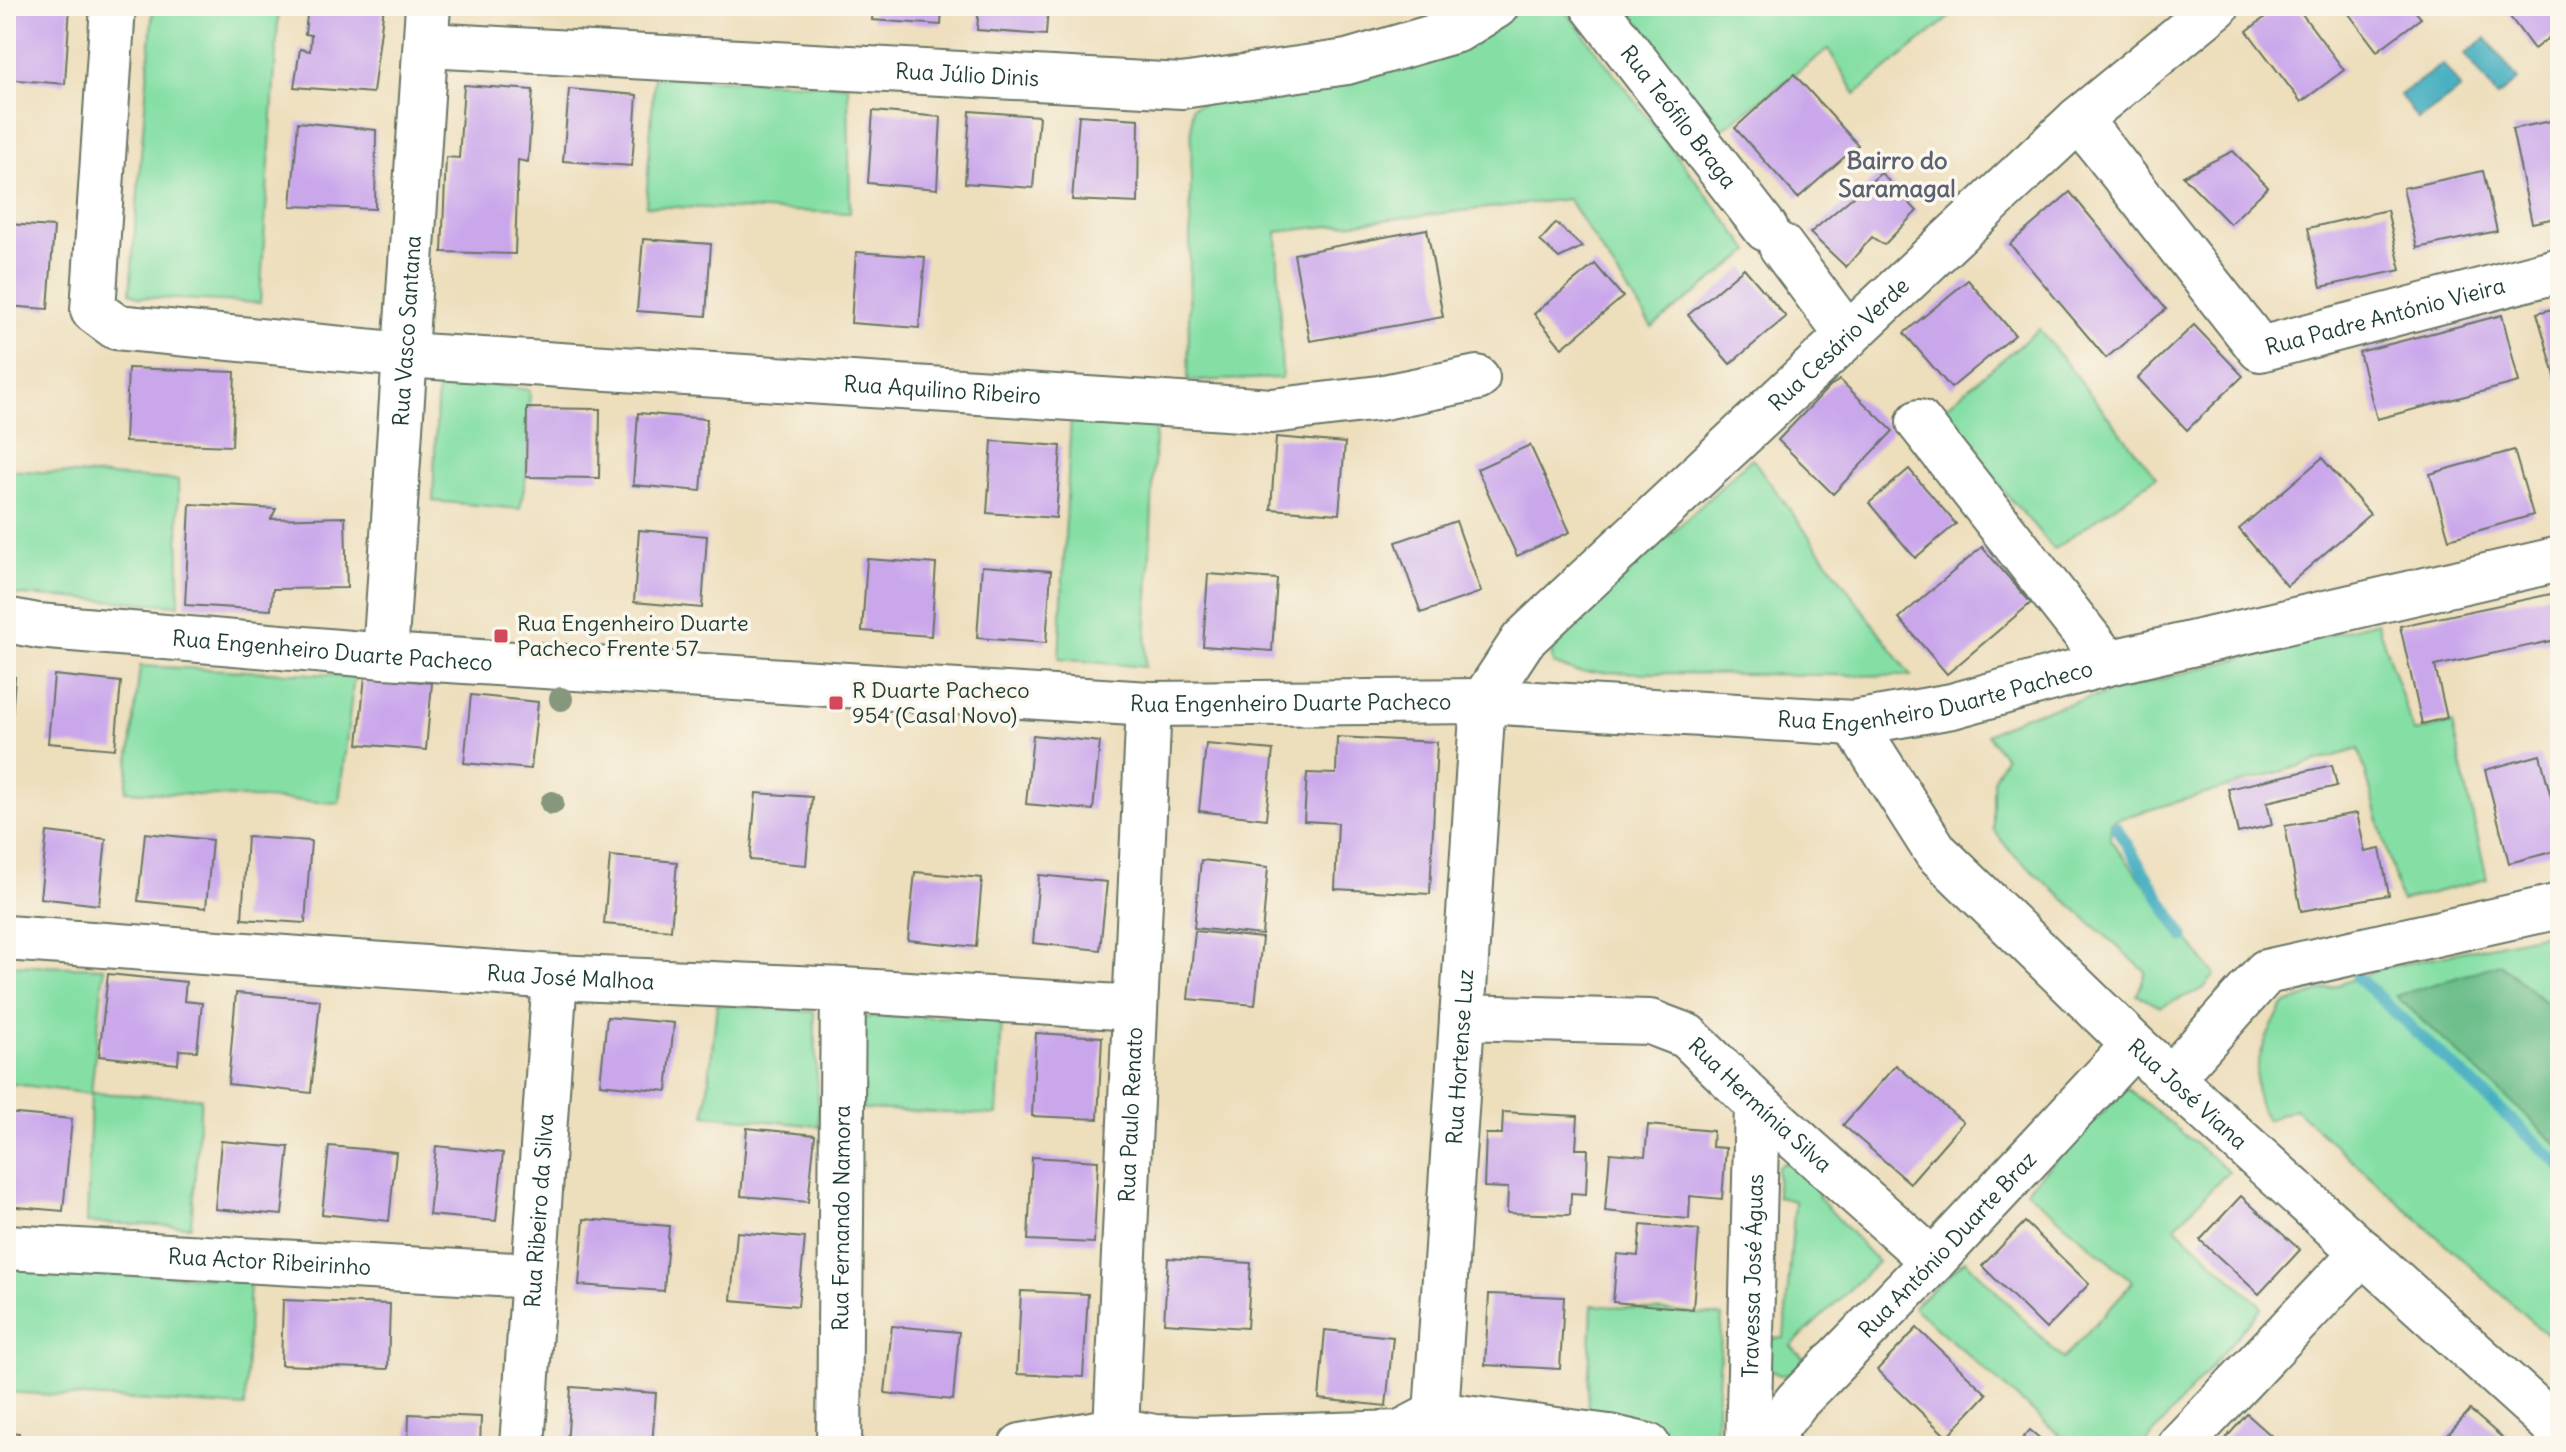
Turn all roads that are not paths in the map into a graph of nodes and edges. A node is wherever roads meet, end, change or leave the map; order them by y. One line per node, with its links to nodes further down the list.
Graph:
1 (113, 6): 9 (street, Rua Aquilino Ribeiro)
2 (1496, 6): 5 (street, Rua Júlio Dinis)
3 (1593, 6): 8 (street, Rua Teófilo Braga)
4 (2217, 6): 6 (street, Rua Cesário Verde)
5 (427, 25): 9 (street, Rua Vasco Santana)
6 (2079, 119): 7 (street, Rua Padre António Vieira); 8 (street, Rua Cesário Verde)
7 (2560, 270)
8 (1848, 336): 16 (street, Rua Cesário Verde)
9 (405, 355): 10 (street, Rua Aquilino Ribeiro); 14 (street, Rua Vasco Santana)
10 (1477, 378)
11 (1919, 422): 15 (street)
12 (2560, 559): 15 (street, Rua Engenheiro Duarte Pacheco)
13 (6, 620): 14 (street, Rua Engenheiro Duarte Pacheco)
14 (385, 656): 17 (street, Rua Engenheiro Duarte Pacheco)
15 (2108, 663): 18 (street, Rua Engenheiro Duarte Pacheco)
16 (1483, 701): 17 (street, Rua Engenheiro Duarte Pacheco); 18 (street, Rua Engenheiro Duarte Pacheco); 24 (street, Rua Hortense Luz)
17 (1149, 704): 23 (street, Rua Paulo Renato)
18 (1854, 723): 25 (street, Rua José Viana)
19 (2560, 906): 26 (street)
20 (6, 938): 21 (street, Rua José Malhoa)
21 (555, 977): 22 (street, Rua José Malhoa); 31 (street, Rua Ribeiro da Silva)
22 (843, 990): 23 (street, Rua José Malhoa); 36 (street, Rua Fernando Namora)
23 (1135, 1008): 33 (street, Rua Paulo Renato)
24 (1462, 1017): 27 (street, Rua Hermínia Silva); 32 (street, Rua Hortense Luz)
25 (2134, 1045): 26 (street, Rua José Viana); 30 (street, Rua António Duarte Braz)
26 (2171, 1078): 29 (street, Rua José Viana)
27 (1757, 1104): 30 (street, Rua Hermínia Silva); 39 (street, Travessa José Águas)
28 (6, 1247): 31 (street, Rua Actor Ribeirinho)
29 (2363, 1252): 34 (street, Rua José Viana); 41 (street)
30 (1933, 1261): 40 (street, Rua António Duarte Braz)
31 (534, 1276): 35 (street, Rua Ribeiro da Silva)
32 (1436, 1414): 33 (street); 38 (street)
33 (1116, 1430): 37 (street)
34 (2560, 1431)
35 (522, 1446)
36 (839, 1446)
37 (1021, 1446)
38 (1648, 1446)
39 (1748, 1446)
40 (1762, 1446)
41 (2179, 1446)

